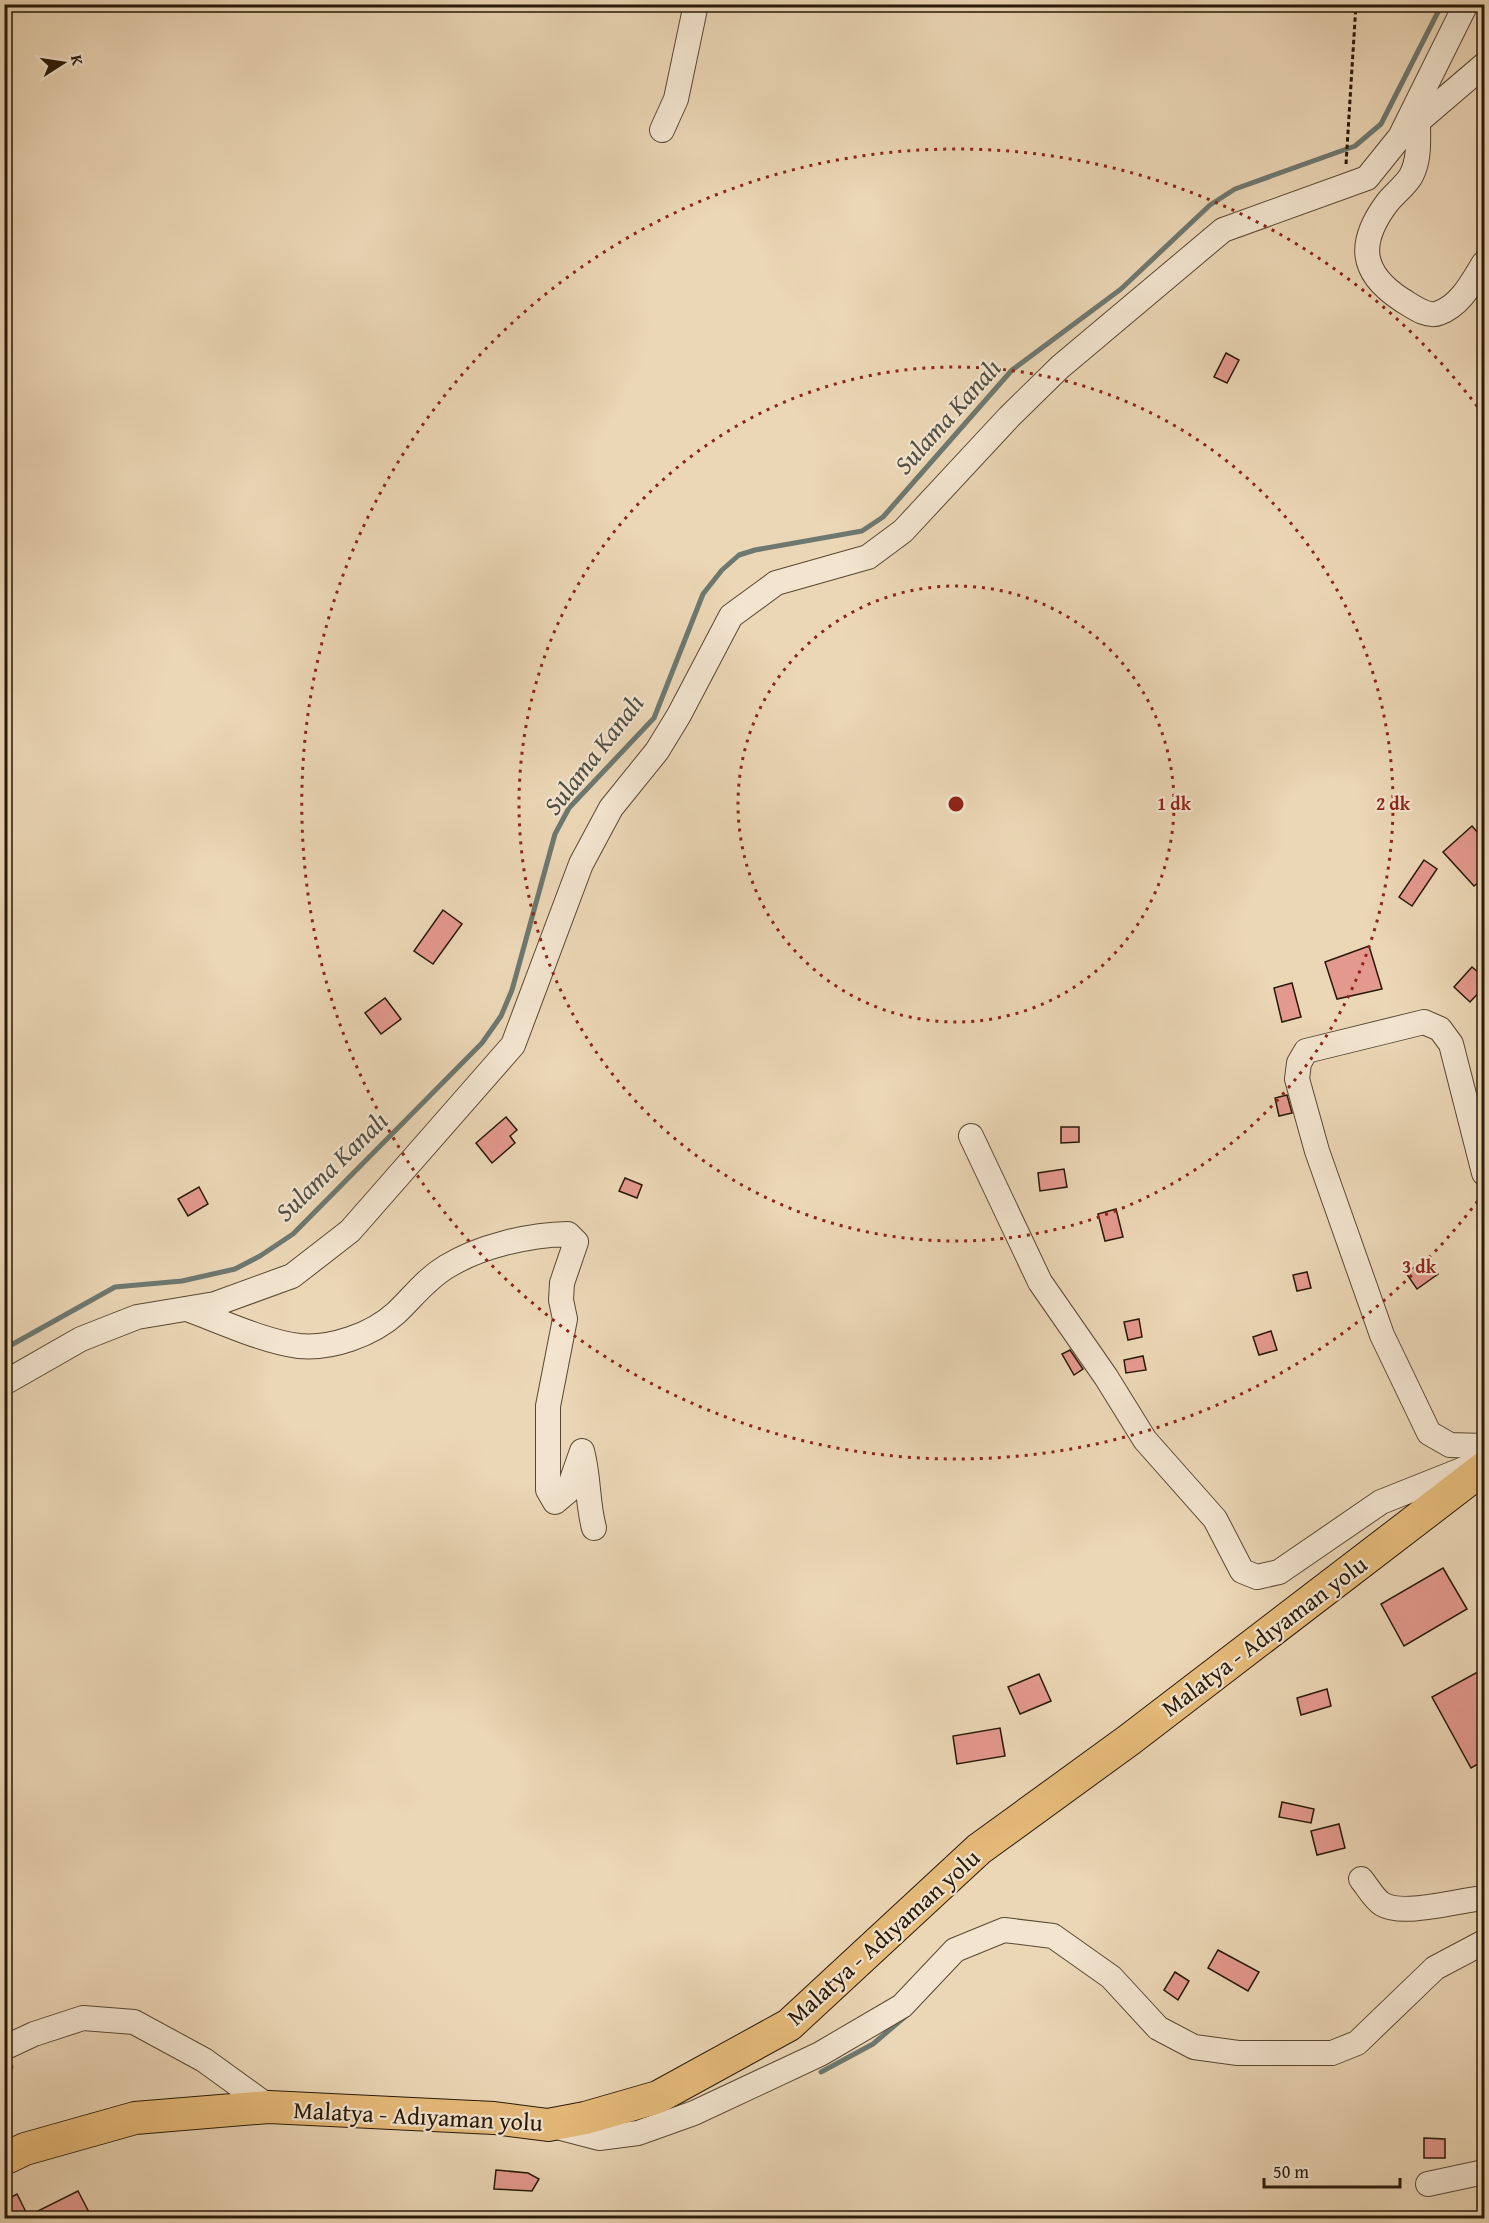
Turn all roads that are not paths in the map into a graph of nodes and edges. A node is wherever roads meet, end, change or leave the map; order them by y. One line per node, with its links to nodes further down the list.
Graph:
1 (696, 4): 5 (street)
2 (1466, 4): 4 (street)
3 (1485, 65): 4 (street)
4 (1409, 129): 6 (street); 9 (street)
5 (662, 130)
6 (1485, 264)
7 (970, 1136): 12 (street)
8 (1485, 1173): 11 (street)
9 (187, 1309): 10 (street); 14 (street)
10 (4, 1383)
11 (1485, 1446)
12 (1485, 1461)
13 (1485, 1468): 20 (main road, Malatya - Adıyaman yolu)
14 (594, 1528)
15 (1361, 1879): 16 (street)
16 (1485, 1898)
17 (1485, 1942): 20 (street)
18 (4, 2048): 19 (street)
19 (269, 2107): 20 (main road, Malatya - Adıyaman yolu); 21 (main road, Malatya - Adıyaman yolu)
20 (548, 2125)
21 (4, 2159)
22 (1485, 2172): 23 (street)
23 (1428, 2184)

